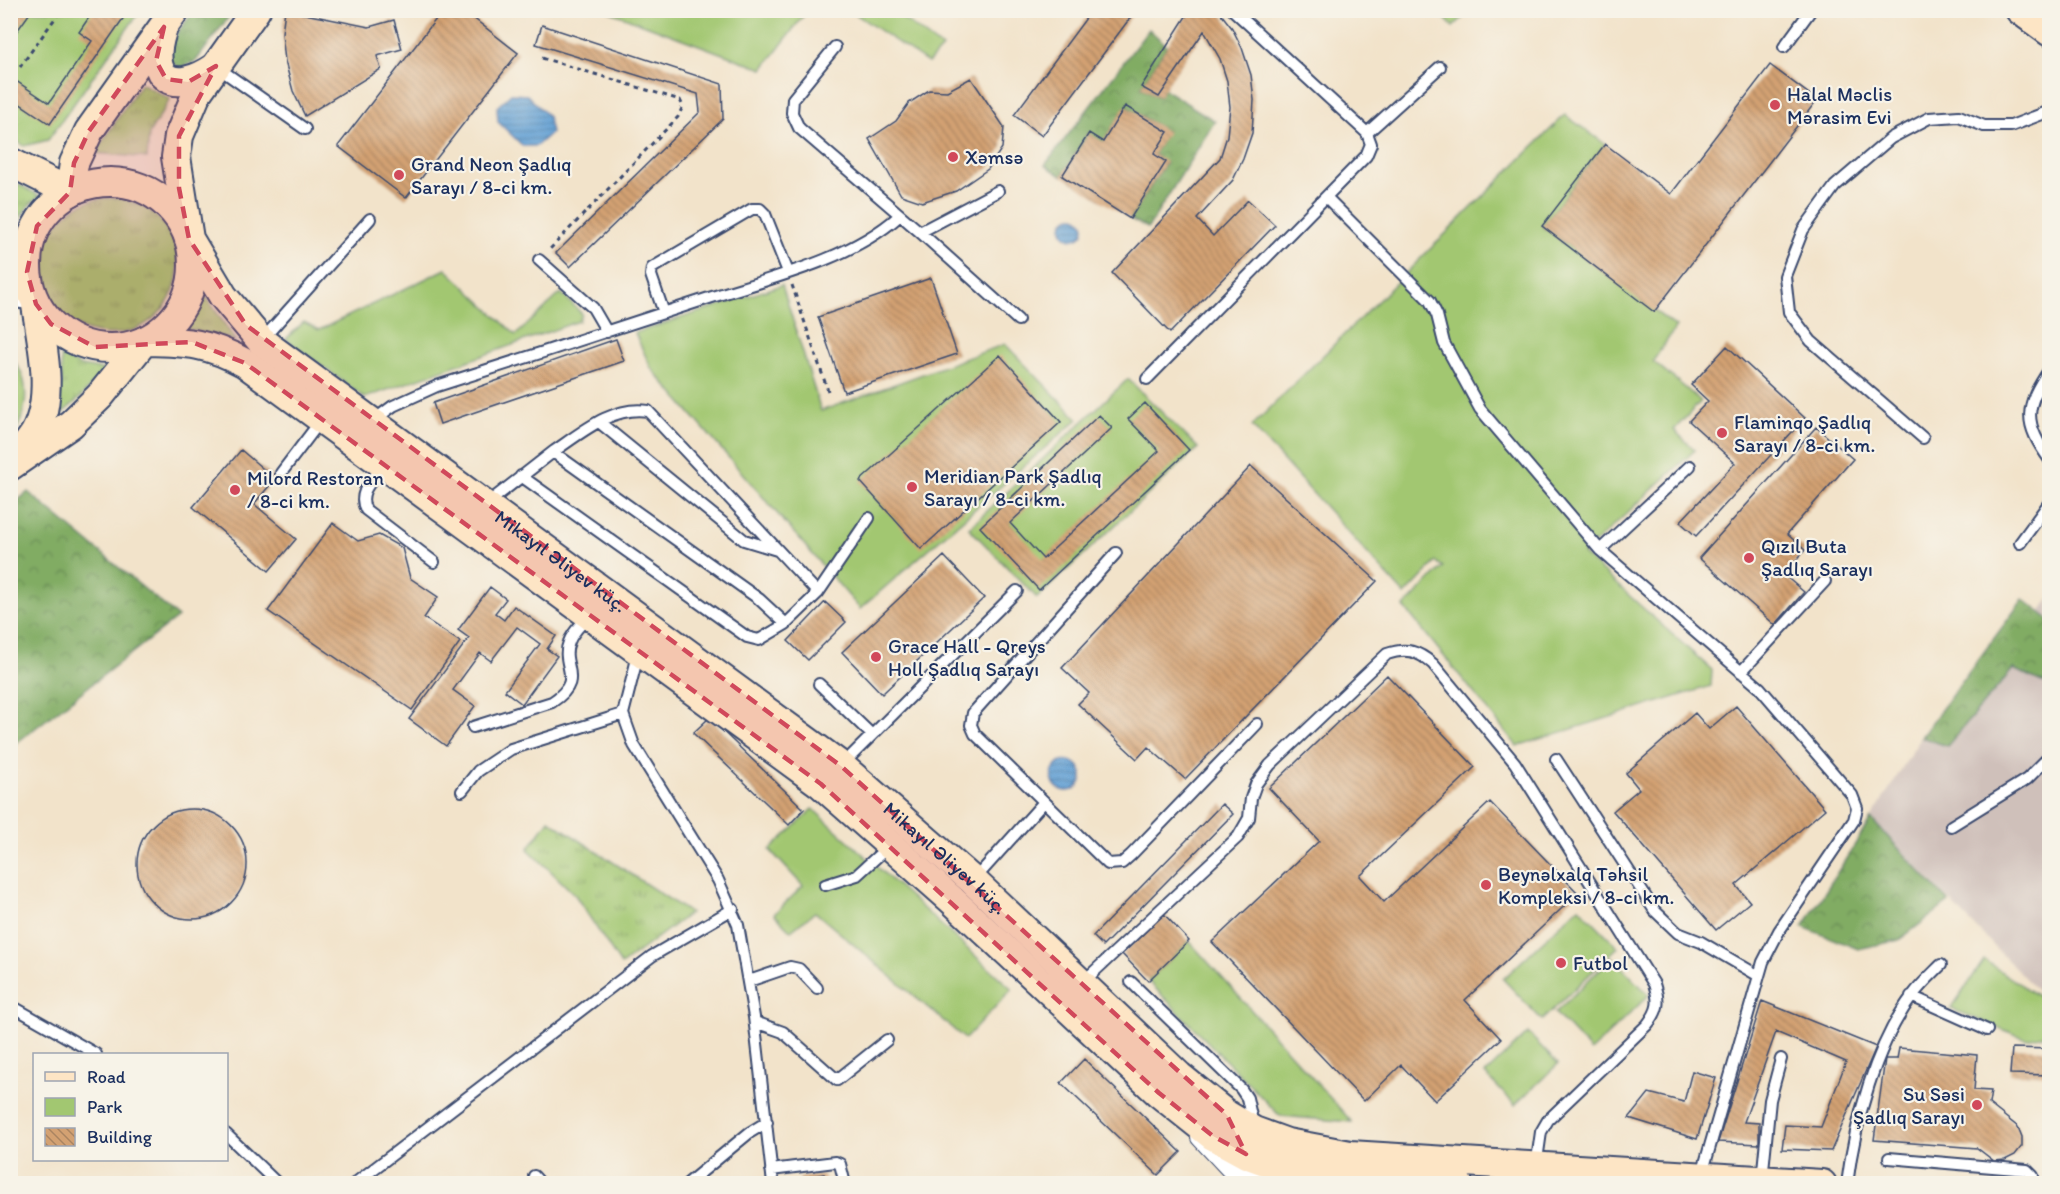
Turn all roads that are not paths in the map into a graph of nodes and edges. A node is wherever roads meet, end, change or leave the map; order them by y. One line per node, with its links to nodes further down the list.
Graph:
1 (256, 10): 9 (main road)
2 (1233, 10): 14 (lane)
3 (1811, 10): 8 (lane)
4 (2020, 10): 6 (main road)
5 (169, 19): 9 (main road); 13 (main road)
6 (2049, 32)
7 (835, 47): 19 (lane)
8 (1784, 47)
9 (216, 66): 12 (lane); 23 (main road)
10 (1440, 67): 14 (lane)
11 (2049, 111): 39 (lane)
12 (305, 129)
13 (88, 131): 15 (main road); 17 (main road)
14 (1367, 133): 18 (lane)
15 (10, 162): 17 (main road)
16 (998, 191): 22 (lane)
17 (70, 192): 21 (main road); 23 (main road)
18 (1326, 197): 35 (lane); 51 (lane)
19 (899, 216): 22 (lane); 27 (lane)
20 (370, 219): 33 (lane)
21 (37, 226): 24 (lane); 28 (main road)
22 (920, 232): 30 (lane)
23 (189, 239): 32 (main road); 33 (main road, Mikayıl Əliyev küç.)
24 (10, 248)
25 (539, 260): 31 (lane)
26 (10, 269): 28 (main road)
27 (788, 272): 29 (lane); 29 (lane)
28 (23, 303): 32 (main road); 43 (main road)
29 (664, 313): 31 (lane)
30 (1018, 320)
31 (607, 332): 37 (lane)
32 (144, 341): 36 (main road); 43 (main road)
33 (261, 341): 37 (main road, Mikayıl Əliyev küç.)
34 (2049, 369): 41 (lane)
35 (1147, 379)
36 (322, 419): 42 (main road); 45 (lane)
37 (371, 422): 48 (main road, Mikayıl Əliyev küç.)
38 (599, 422): 40 (lane); 52 (lane); 52 (lane)
39 (1923, 438)
40 (553, 452): 46 (lane); 59 (lane)
41 (2049, 460)
42 (384, 464): 54 (lane); 58 (main road)
43 (12, 465)
44 (1690, 466): 51 (lane)
45 (281, 473)
46 (521, 476): 48 (lane); 59 (lane)
47 (2049, 502): 50 (lane)
48 (485, 505): 69 (main road, Mikayıl Əliyev küç.)
49 (869, 518): 57 (lane)
50 (2020, 543)
51 (1600, 550): 61 (lane)
52 (779, 551): 57 (lane)
53 (1116, 553): 71 (lane)
54 (434, 562)
55 (1825, 581): 61 (lane)
56 (1017, 591): 66 (lane)
57 (818, 593): 59 (lane)
58 (589, 615): 60 (main road); 65 (lane)
59 (786, 624)
60 (639, 649): 63 (lane); 73 (main road)
61 (1741, 672): 78 (lane)
62 (819, 684): 66 (lane)
63 (623, 714): 70 (lane); 76 (lane)
64 (1257, 724): 71 (lane)
65 (473, 727)
66 (872, 735): 69 (lane)
67 (2049, 756): 72 (lane)
68 (1556, 759): 78 (lane)
69 (841, 766): 74 (main road, Mikayıl Əliyev küç.)
70 (462, 790)
71 (1044, 802): 74 (lane)
72 (1951, 826)
73 (890, 845): 75 (lane); 90 (main road)
74 (973, 881): 81 (main road, Mikayıl Əliyev küç.)
75 (825, 885)
76 (733, 909): 79 (lane); 101 (lane)
77 (1941, 965): 83 (lane)
78 (1759, 976): 98 (lane)
79 (749, 981): 82 (lane); 85 (lane)
80 (1131, 982): 93 (lane)
81 (1082, 983): 93 (main road, Mikayıl Əliyev küç.); 95 (lane)
82 (817, 988)
83 (1911, 996): 86 (lane); 109 (lane)
84 (10, 1005): 88 (lane)
85 (755, 1022): 87 (lane); 91 (lane)
86 (1987, 1030)
87 (887, 1040)
88 (94, 1053)
89 (1780, 1059): 99 (lane)
90 (1159, 1094): 93 (main road); 105 (street)
91 (767, 1122): 96 (lane); 102 (lane)
92 (228, 1136): 100 (lane)
93 (1250, 1142): 95 (main road, Mikayıl Əliyev küç.); 97 (main road); 106 (street)
94 (1889, 1158): 110 (lane)
95 (1536, 1167): 98 (main road, Mikayıl Əliyev küç.)
96 (771, 1170): 103 (lane); 104 (lane)
97 (1283, 1179): 107 (main road)
98 (1701, 1180): 99 (main road, Mikayıl Əliyev küç.)
99 (1762, 1180): 108 (main road, Mikayıl Əliyev küç.)
100 (278, 1184)
101 (354, 1184)
102 (687, 1184)
103 (773, 1184)
104 (845, 1184)
105 (1245, 1184)
106 (1260, 1184)
107 (1458, 1184)
108 (1822, 1184)
109 (1847, 1184)
110 (2033, 1184)

